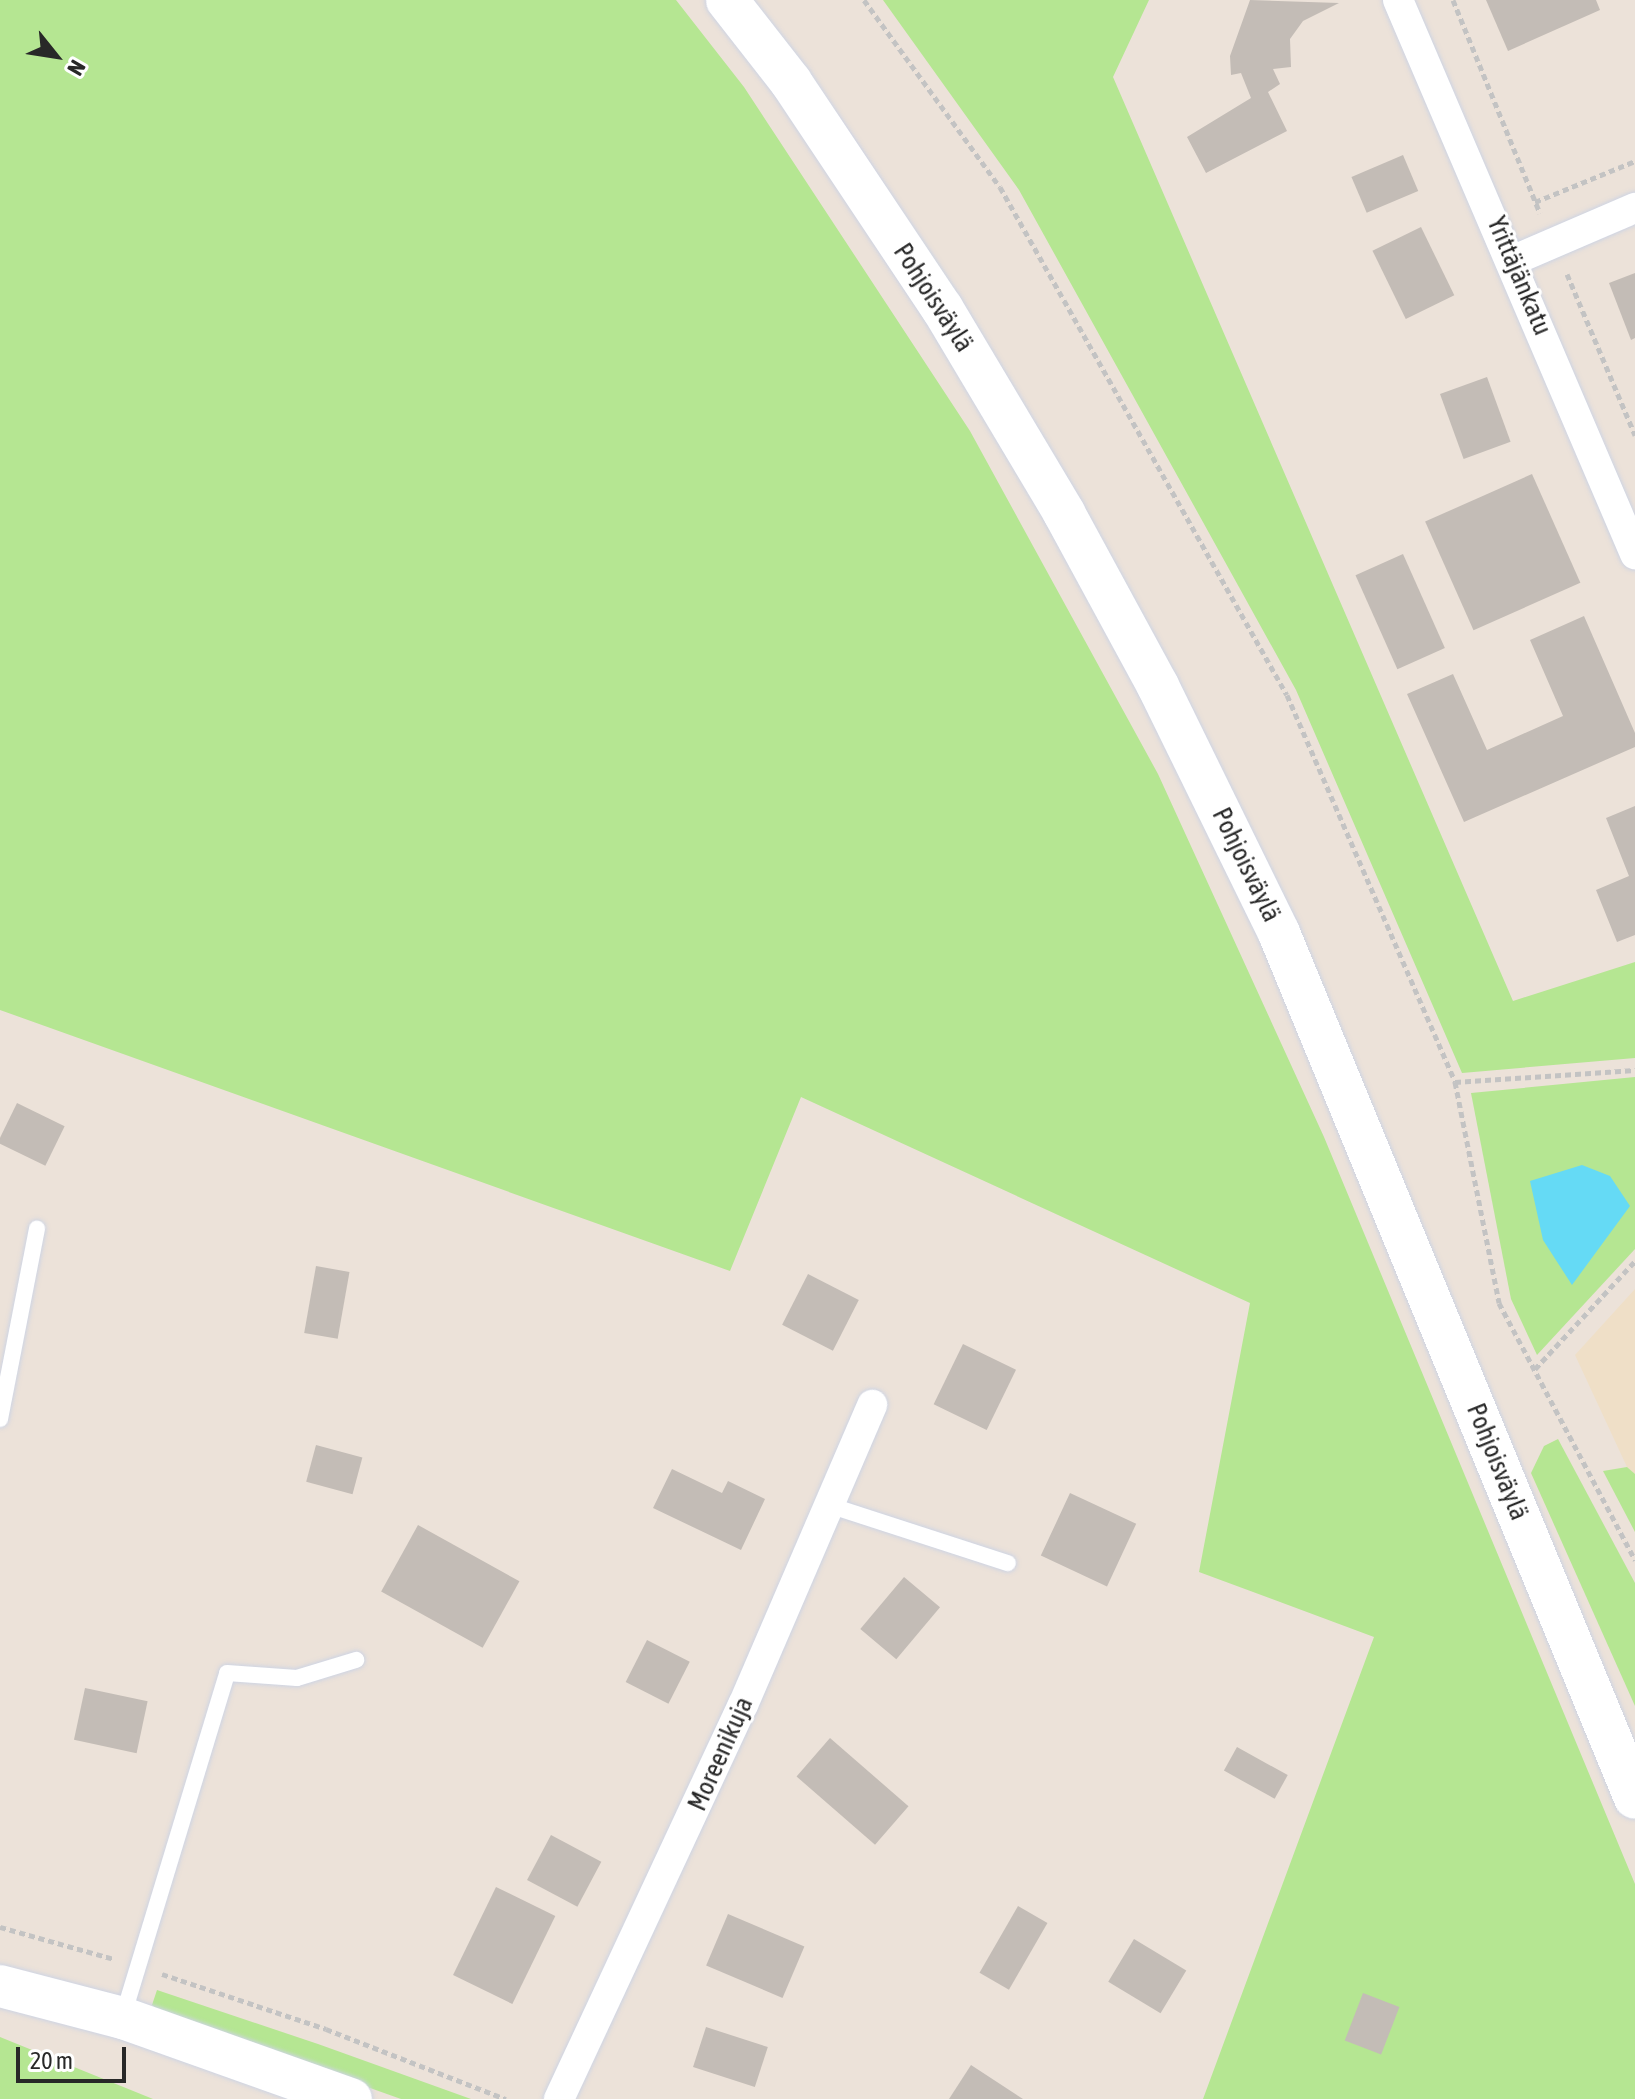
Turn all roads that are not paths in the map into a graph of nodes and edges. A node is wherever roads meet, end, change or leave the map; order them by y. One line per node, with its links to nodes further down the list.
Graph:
1 (727, 0): 12 (street, Pohjoisväylä)
2 (1398, 0): 4 (street, Yrittäjänkatu)
3 (1635, 208): 4 (street)
4 (1514, 260): 5 (street, Yrittäjänkatu)
5 (1635, 554)
6 (37, 1229): 8 (lane)
7 (872, 1405): 9 (street, Moreenikuja)
8 (0, 1419)
9 (829, 1505): 10 (lane); 16 (street, Moreenikuja)
10 (1008, 1563)
11 (356, 1660): 14 (lane)
12 (1635, 1798)
13 (0, 1986): 14 (street)
14 (123, 2018): 15 (street)
15 (333, 2096)
16 (559, 2099)

